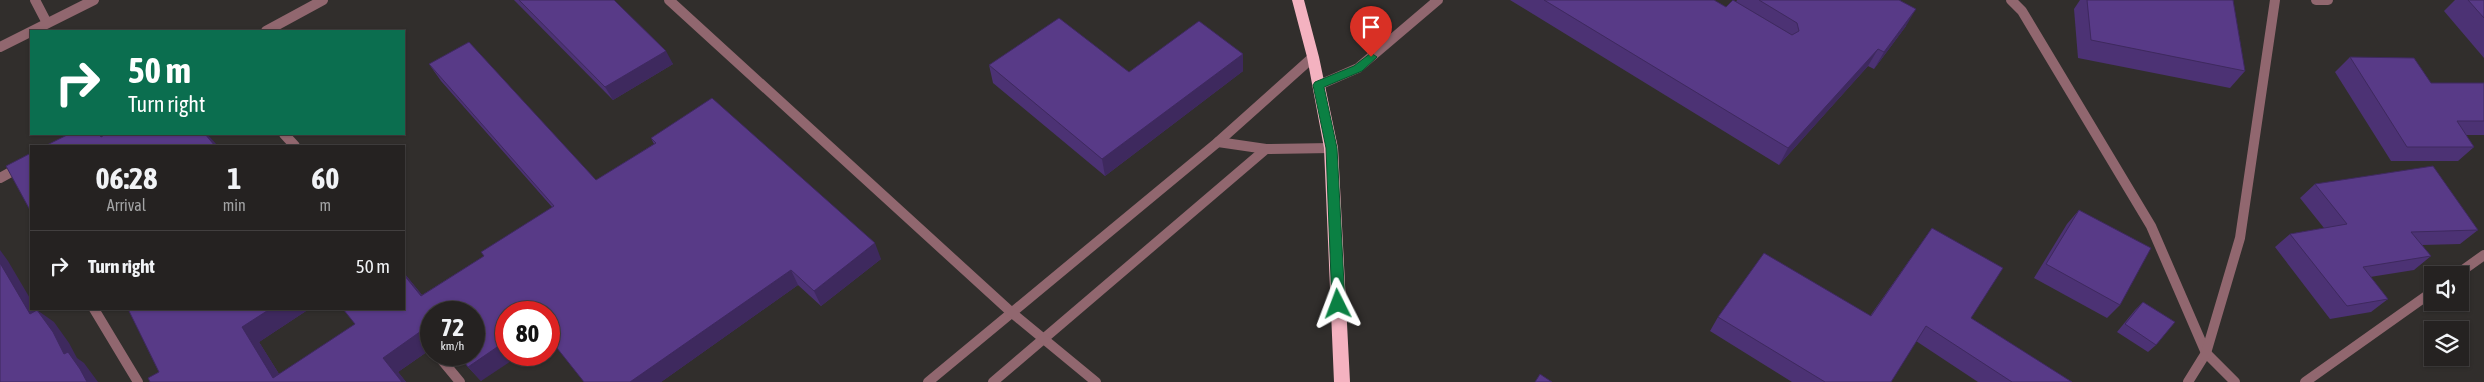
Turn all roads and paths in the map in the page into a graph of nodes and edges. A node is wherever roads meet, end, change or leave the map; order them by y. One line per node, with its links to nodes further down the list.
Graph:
1 (35, 0): 11 (street)
2 (94, 0): 11 (street)
3 (323, 0): 13 (street)
4 (669, 0): 29 (street)
5 (1298, 0): 16 (highway)
6 (1438, 0): 17 (street)
7 (2011, 0): 31 (street)
8 (2275, 0): 31 (street)
9 (2316, 0): 10 (street)
10 (2328, 0)
11 (47, 23): 12 (street)
12 (33, 30)
13 (268, 30)
14 (30, 32): 15 (street)
15 (0, 47)
16 (1313, 57): 17 (highway); 19 (street)
17 (1319, 85): 21 (highway)
18 (285, 135): 20 (street)
19 (1218, 142): 22 (street); 29 (street)
20 (294, 145)
21 (1331, 148): 22 (street); 38 (highway)
22 (1266, 149): 30 (street)
23 (30, 162): 24 (street)
24 (0, 178)
25 (2484, 255): 26 (street)
26 (2469, 266)
27 (2424, 298): 41 (street)
28 (95, 310): 33 (street)
29 (1011, 312): 30 (street); 35 (street)
30 (1043, 338): 36 (street); 37 (street)
31 (2206, 353): 39 (street); 40 (street)
32 (447, 366): 34 (street)
33 (138, 382)
34 (460, 382)
35 (928, 382)
36 (993, 382)
37 (1096, 382)
38 (1342, 382)
39 (2188, 382)
40 (2235, 382)
41 (2305, 382)

